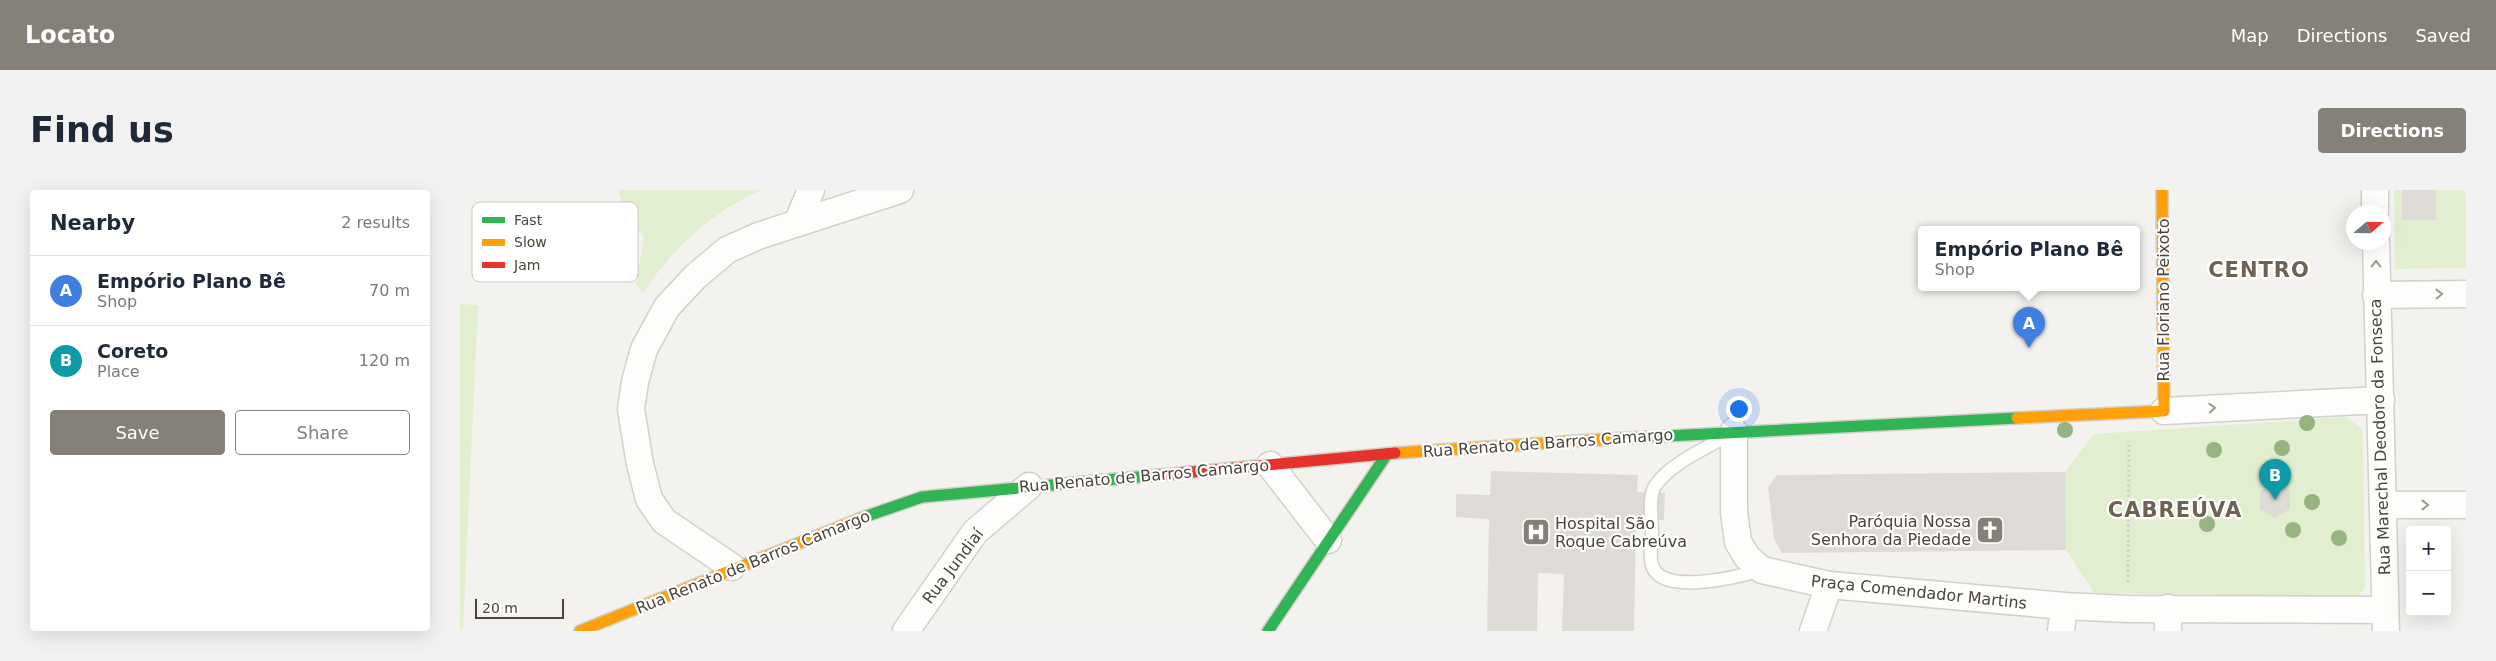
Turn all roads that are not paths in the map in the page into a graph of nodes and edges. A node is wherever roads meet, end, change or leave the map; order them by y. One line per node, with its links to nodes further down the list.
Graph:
1 (811, 190): 6 (street)
2 (900, 190): 6 (street)
3 (2162, 190): 11 (street, Rua Floriano Peixoto)
4 (2375, 190): 5 (street)
5 (2376, 205)
6 (797, 223): 19 (street)
7 (2376, 250): 9 (street, Rua Marechal Deodoro da Fonseca, one-way to 7)
8 (2466, 294): 9 (street, one-way to 8)
9 (2376, 295): 10 (street, Rua Marechal Deodoro da Fonseca)
10 (2381, 400): 11 (street, one-way to 10); 16 (street, Rua Marechal Deodoro da Fonseca)
11 (2164, 411): 12 (street)
12 (1734, 432): 13 (street, Rua Renato de Barros Camargo); 20 (street); 20 (lane)
13 (1387, 454): 14 (street, Rua Renato de Barros Camargo); 18 (street)
14 (1270, 465): 15 (street, Rua Renato de Barros Camargo); 18 (street)
15 (1029, 486): 19 (street, Rua Renato de Barros Camargo); 26 (street, Rua Jundiaí)
16 (2383, 505): 17 (street, one-way to 17); 24 (street, Rua Marechal Deodoro da Fonseca)
17 (2466, 505)
18 (1328, 540): 27 (street)
19 (732, 568): 25 (street, Rua Renato de Barros Camargo)
20 (1762, 570): 21 (street, Praça Comendador Martins)
21 (1829, 585): 22 (street, Praça Comendador Martins); 28 (street)
22 (2062, 619): 23 (street, Praça Comendador Martins)
23 (2168, 620): 24 (street, Praça Comendador Martins)
24 (2386, 620)
25 (580, 631)
26 (906, 631)
27 (1268, 631)
28 (1813, 631)

